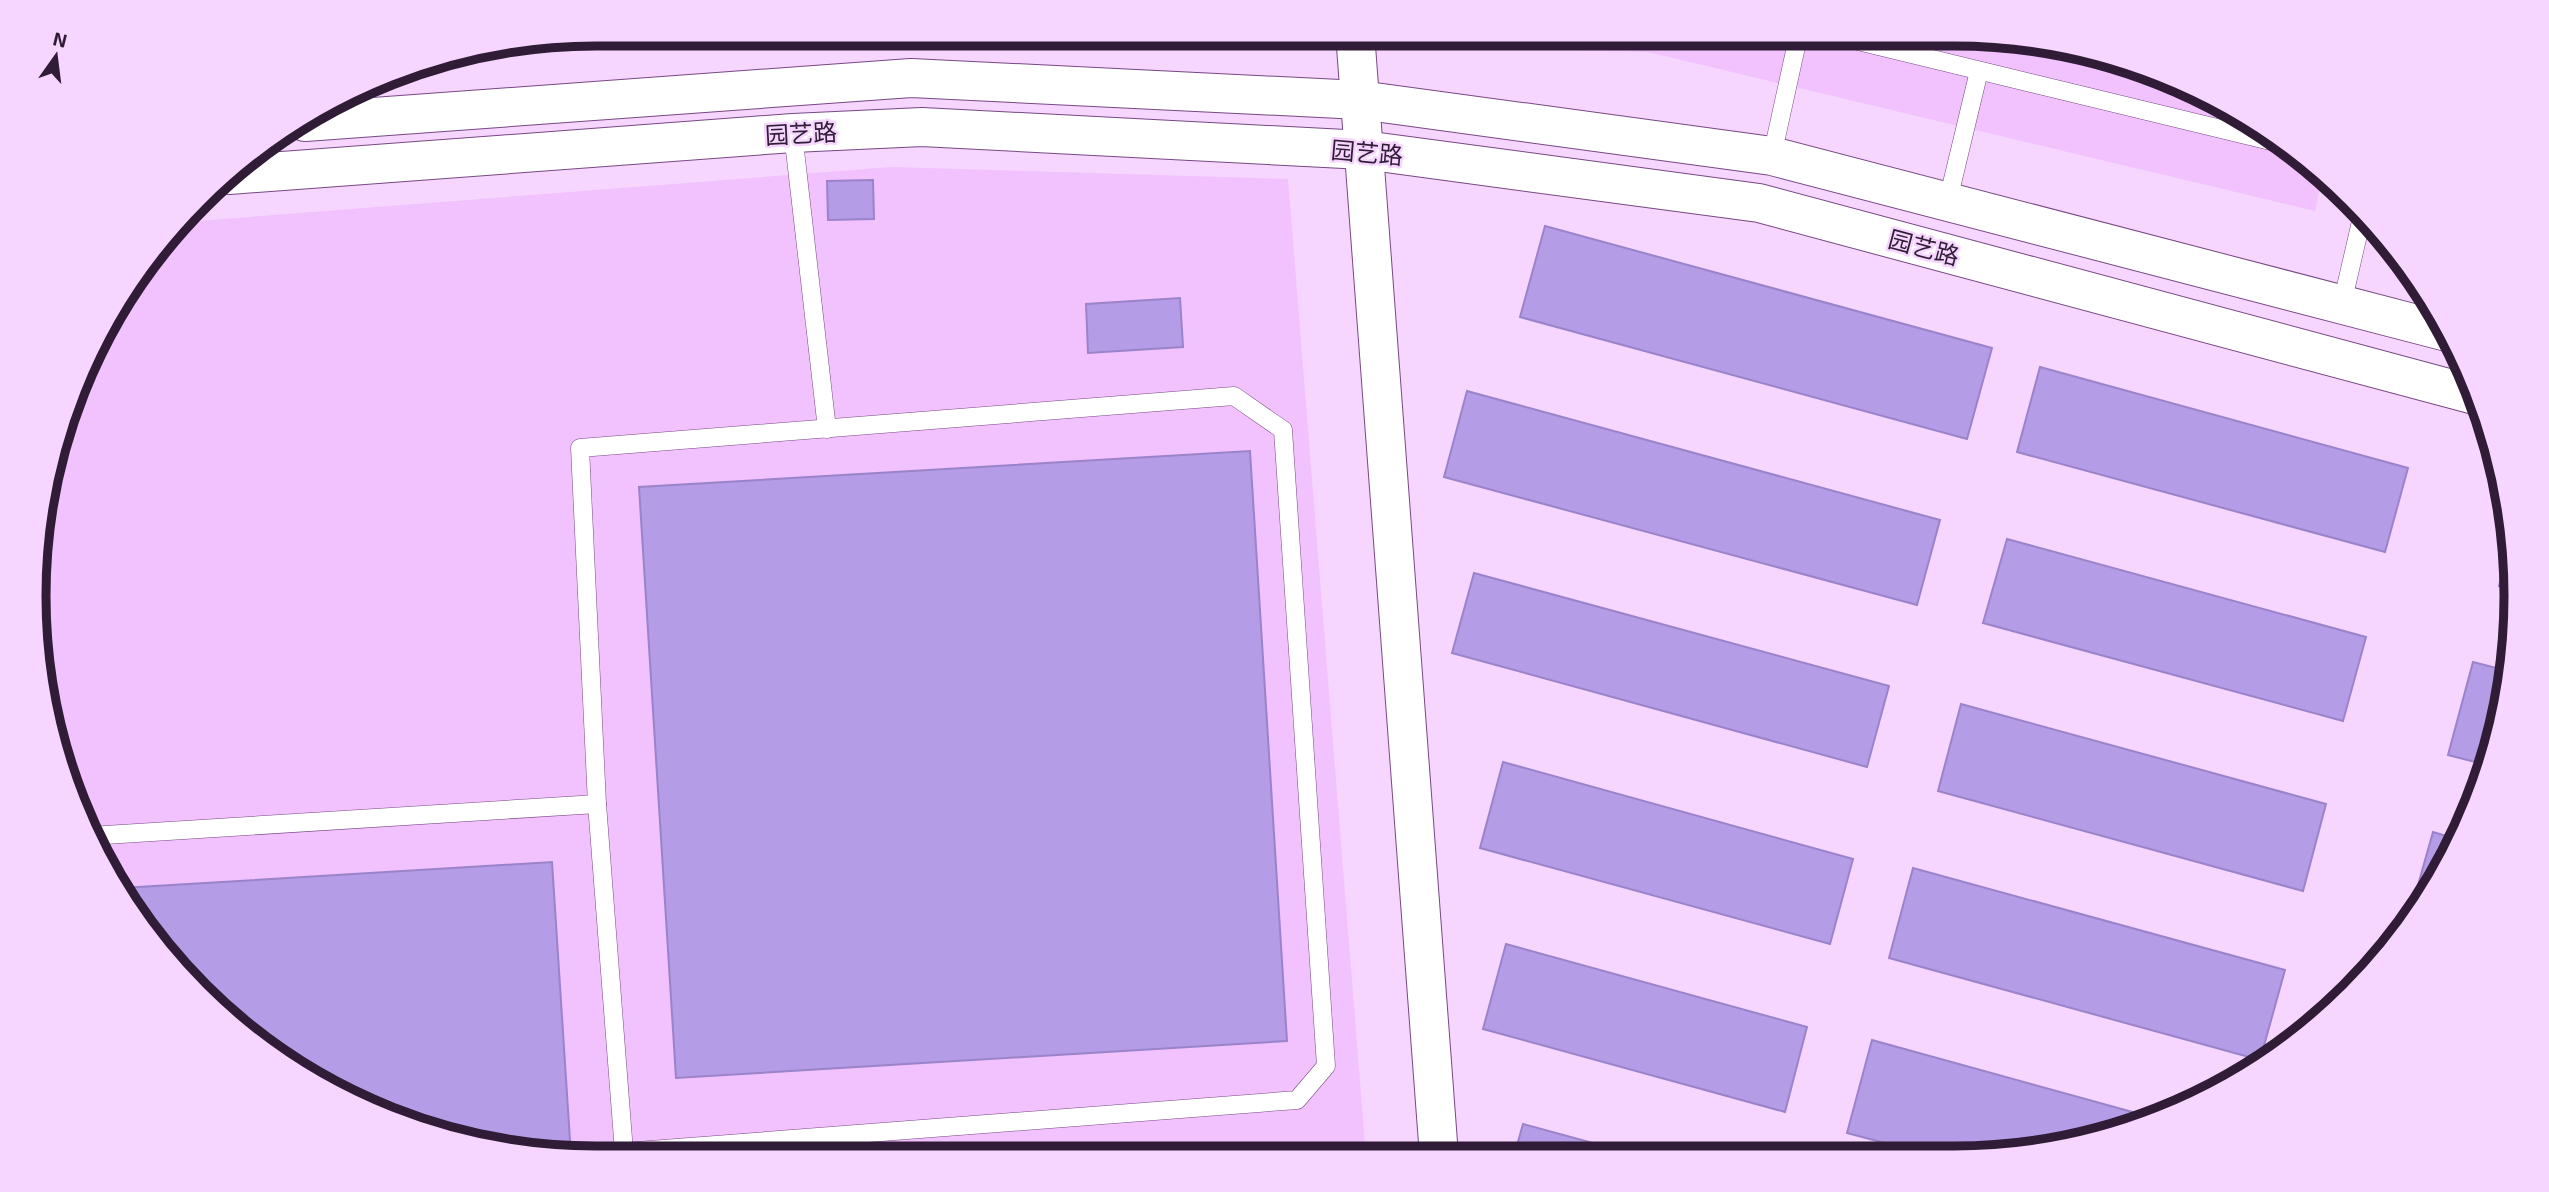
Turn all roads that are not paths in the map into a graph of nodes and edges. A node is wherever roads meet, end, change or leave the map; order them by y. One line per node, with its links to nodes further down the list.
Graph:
1 (1356, 46): 5 (street)
2 (1795, 46): 10 (lane)
3 (1878, 46): 4 (lane)
4 (1979, 71): 8 (lane); 12 (lane)
5 (1360, 100): 6 (street, 园艺路); 9 (street); 10 (street, 园艺路)
6 (318, 121)
7 (793, 133): 9 (street, 园艺路); 11 (street, 园艺路); 17 (lane)
8 (2259, 138)
9 (1364, 150): 16 (street, 园艺路); 22 (street)
10 (1772, 156): 12 (street, 园艺路)
11 (241, 175)
12 (1948, 200): 14 (street, 园艺路)
13 (2360, 226): 14 (lane)
14 (2342, 304): 15 (street, 园艺路)
15 (2434, 329)
16 (2465, 392)
17 (827, 429): 18 (lane); 21 (lane)
18 (597, 804): 19 (lane); 20 (lane)
19 (100, 835)
20 (623, 1146)
21 (734, 1146)
22 (1438, 1146)

